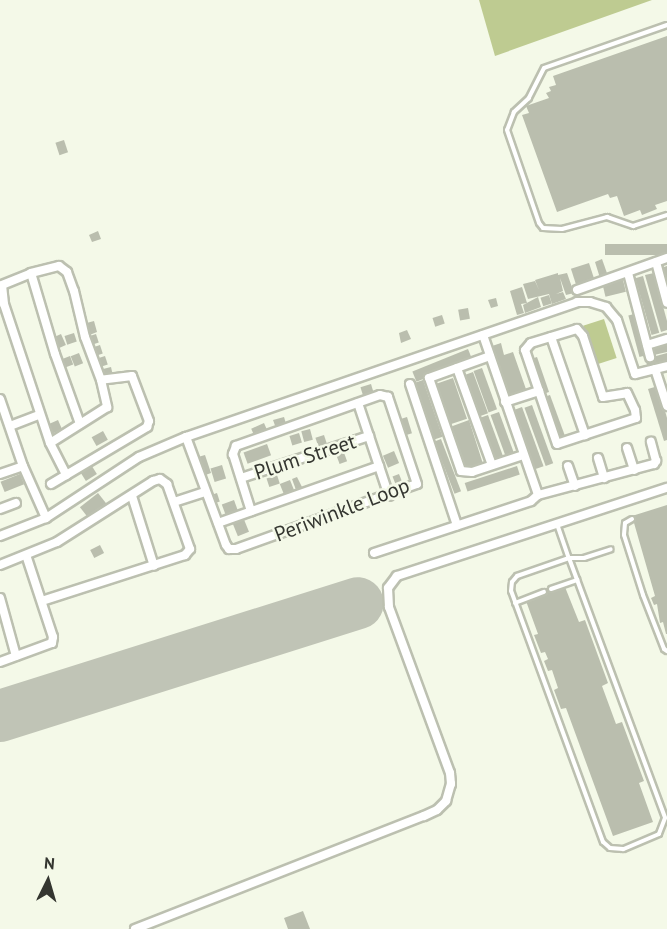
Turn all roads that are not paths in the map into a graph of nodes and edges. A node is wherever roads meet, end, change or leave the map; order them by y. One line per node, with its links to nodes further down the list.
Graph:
1 (667, 25): 2 (lane)
2 (667, 215)
3 (667, 258): 4 (street)
4 (656, 262): 6 (street); 8 (street)
5 (31, 273): 9 (street); 19 (street); 27 (street)
6 (628, 273): 7 (street); 13 (street)
7 (577, 290)
8 (667, 303)
9 (2, 304): 26 (street)
10 (483, 334): 14 (street); 18 (street); 31 (street)
11 (551, 337): 21 (street); 29 (street); 29 (street)
12 (667, 339): 13 (street)
13 (647, 345): 15 (street)
14 (490, 356): 17 (street); 23 (street)
15 (650, 357)
16 (667, 366): 18 (street)
17 (457, 368): 37 (street); 37 (street)
18 (656, 369): 25 (street)
19 (101, 380): 27 (street); 43 (street)
20 (410, 384): 61 (street)
21 (539, 391): 23 (street); 29 (street)
22 (0, 399): 28 (street)
23 (505, 402): 35 (street)
24 (358, 403): 30 (street); 44 (street, Periwinkle Loop); 52 (street, Periwinkle Loop)
25 (667, 403)
26 (39, 415): 28 (street); 33 (street)
27 (80, 424): 33 (street)
28 (10, 426): 38 (street)
29 (585, 435)
30 (369, 436): 39 (street); 44 (street, Plum Street)
31 (186, 437): 49 (street); 57 (street)
32 (651, 442): 41 (street)
33 (50, 443): 43 (street)
34 (627, 448): 41 (street)
35 (523, 454): 37 (street); 50 (street)
36 (598, 458): 45 (street)
37 (492, 465)
38 (23, 466): 42 (street); 57 (street)
39 (379, 466): 52 (street); 56 (street)
40 (568, 466): 47 (street)
41 (634, 470): 45 (street)
42 (0, 474)
43 (66, 475): 46 (street)
44 (241, 478): 56 (street)
45 (604, 478): 47 (street)
46 (51, 484)
47 (575, 486): 50 (street)
48 (667, 488): 60 (street)
49 (204, 492): 53 (street); 59 (street)
50 (537, 494): 61 (street)
51 (132, 496): 53 (street); 65 (street); 68 (street)
52 (389, 496): 59 (street, Periwinkle Loop)
53 (174, 502): 68 (street)
54 (15, 503): 55 (street)
55 (0, 509)
56 (251, 510): 59 (street)
57 (46, 518): 62 (street)
58 (632, 519): 75 (lane)
59 (218, 523)
60 (557, 524): 66 (lane); 78 (street)
61 (457, 525): 64 (street)
62 (0, 536)
63 (610, 549): 66 (lane)
64 (374, 553)
65 (26, 555): 67 (street); 73 (street)
66 (569, 558): 69 (lane); 74 (lane)
67 (0, 565)
68 (154, 566): 73 (street)
69 (577, 580): 70 (lane); 74 (lane)
70 (551, 589)
71 (544, 592): 74 (lane)
72 (0, 598): 76 (street)
73 (42, 601): 76 (street)
74 (515, 603)
75 (667, 651)
76 (16, 656): 77 (street)
77 (0, 662)
78 (135, 929)

